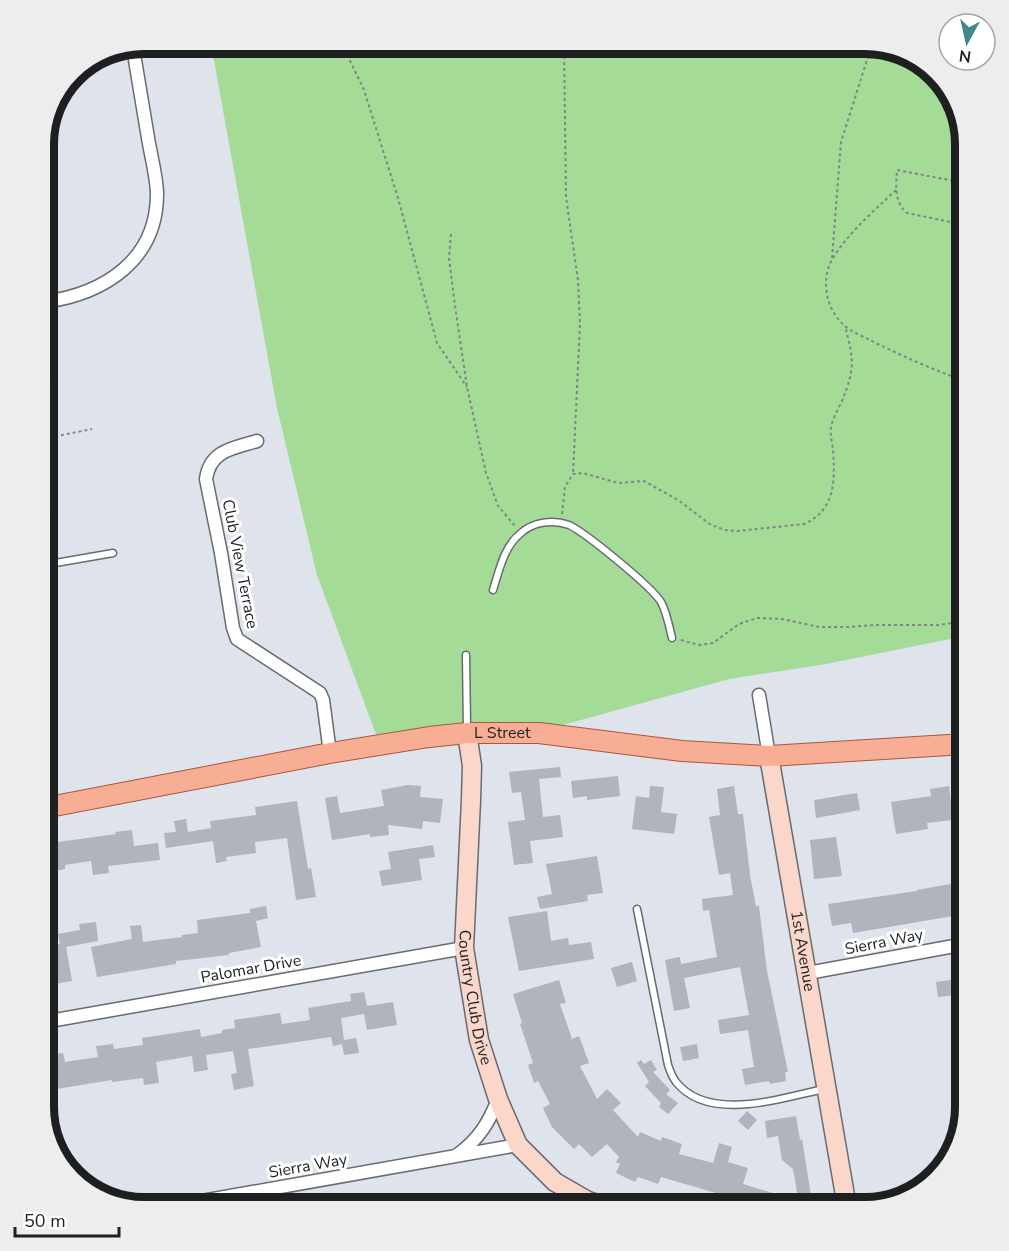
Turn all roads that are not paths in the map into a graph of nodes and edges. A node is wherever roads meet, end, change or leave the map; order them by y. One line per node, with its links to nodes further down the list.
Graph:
1 (134, 55): 2 (street)
2 (54, 299)
3 (258, 441): 12 (street, Club View Terrace)
4 (113, 553): 5 (lane)
5 (54, 563)
6 (493, 590): 7 (lane)
7 (672, 638)
8 (466, 655): 10 (lane)
9 (759, 695): 13 (street, 1st Avenue)
10 (467, 733): 12 (main road, L Street); 13 (main road, L Street); 17 (street, Country Club Drive)
11 (955, 745): 13 (main road, L Street)
12 (330, 753): 14 (main road, L Street)
13 (769, 756): 18 (street, 1st Avenue)
14 (54, 806)
15 (637, 909): 20 (lane)
16 (955, 946): 18 (street, Sierra Way)
17 (465, 948): 19 (street, Palomar Drive); 21 (street, Country Club Drive)
18 (808, 973): 20 (street, 1st Avenue)
19 (54, 1020)
20 (828, 1089): 26 (street, 1st Avenue)
21 (498, 1099): 22 (street, Country Club Drive); 23 (street, Sierra Way)
22 (518, 1145): 23 (street, Sierra Way); 25 (street, Country Club Drive)
23 (453, 1157): 24 (street, Sierra Way)
24 (229, 1197)
25 (580, 1197)
26 (845, 1197)

